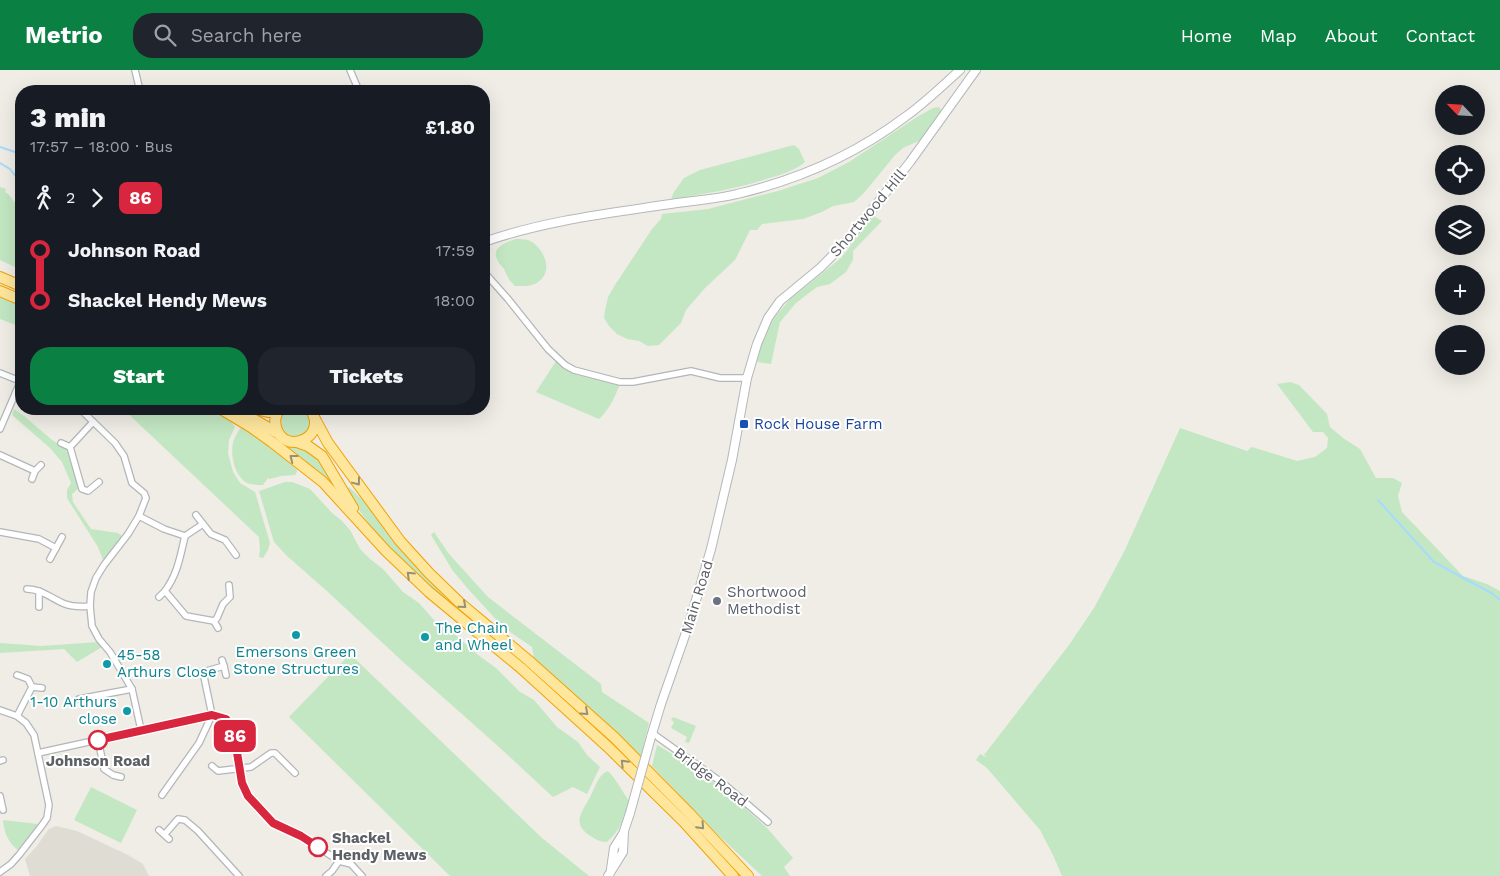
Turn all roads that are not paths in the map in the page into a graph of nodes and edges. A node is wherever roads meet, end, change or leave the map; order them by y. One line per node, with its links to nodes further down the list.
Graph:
1 (135, 70): 5 (street)
2 (350, 70): 6 (street)
3 (960, 70): 7 (main road)
4 (976, 70): 15 (main road, Shortwood Hill)
5 (139, 85)
6 (356, 85)
7 (490, 240)
8 (0, 277): 10 (highway)
9 (490, 279): 15 (street)
10 (15, 283)
11 (0, 291): 12 (highway)
12 (15, 297)
13 (0, 373): 14 (street)
14 (15, 378)
15 (747, 378): 65 (main road, Main Road)
16 (15, 394): 24 (street)
17 (86, 415): 23 (street)
18 (231, 415): 37 (highway, one-way to 18)
19 (246, 415): 25 (highway)
20 (276, 415): 25 (highway)
21 (313, 415): 26 (highway)
22 (314, 415): 84 (highway, one-way to 84)
23 (93, 422): 28 (street); 35 (street)
24 (0, 429)
25 (279, 434): 26 (highway)
26 (297, 442): 37 (highway)
27 (61, 443): 28 (street)
28 (70, 447): 33 (street)
29 (0, 455): 31 (street)
30 (41, 465): 31 (street)
31 (35, 471): 32 (street)
32 (32, 479)
33 (99, 482)
34 (196, 515): 36 (street)
35 (139, 516): 39 (street); 49 (street)
36 (203, 524): 39 (street); 42 (street)
37 (365, 528): 83 (highway, one-way to 37)
38 (0, 532): 41 (street)
39 (185, 536): 47 (street)
40 (62, 537): 41 (street)
41 (56, 548): 43 (street)
42 (236, 555)
43 (50, 560)
44 (229, 585): 51 (street)
45 (27, 589): 46 (street)
46 (39, 591): 49 (street); 50 (street)
47 (165, 591): 48 (street); 51 (street)
48 (159, 597)
49 (90, 606): 59 (street)
50 (39, 607)
51 (214, 621): 52 (street)
52 (218, 628)
53 (180, 671): 54 (street)
54 (203, 672): 56 (street); 62 (street)
55 (17, 674): 57 (street)
56 (226, 674)
57 (32, 687): 58 (street); 63 (street)
58 (42, 688)
59 (132, 689): 60 (street); 64 (street)
60 (79, 699)
61 (0, 710): 63 (street)
62 (212, 715): 64 (street); 69 (street); 72 (street)
63 (17, 716): 67 (street)
64 (141, 730): 66 (street)
65 (652, 735): 75 (street, Bridge Road); 79 (main road, Main Road, bridge)
66 (98, 739): 67 (street); 71 (street)
67 (38, 753): 78 (street)
68 (212, 766): 69 (street)
69 (240, 770): 70 (street); 77 (street)
70 (295, 773)
71 (121, 777)
72 (162, 795)
73 (0, 796): 74 (street)
74 (3, 810)
75 (768, 822)
76 (158, 830): 80 (street)
77 (338, 862): 81 (street); 82 (street)
78 (0, 872)
79 (610, 873)
80 (237, 875)
81 (326, 876)
82 (362, 876)
83 (733, 876)
84 (748, 876)

